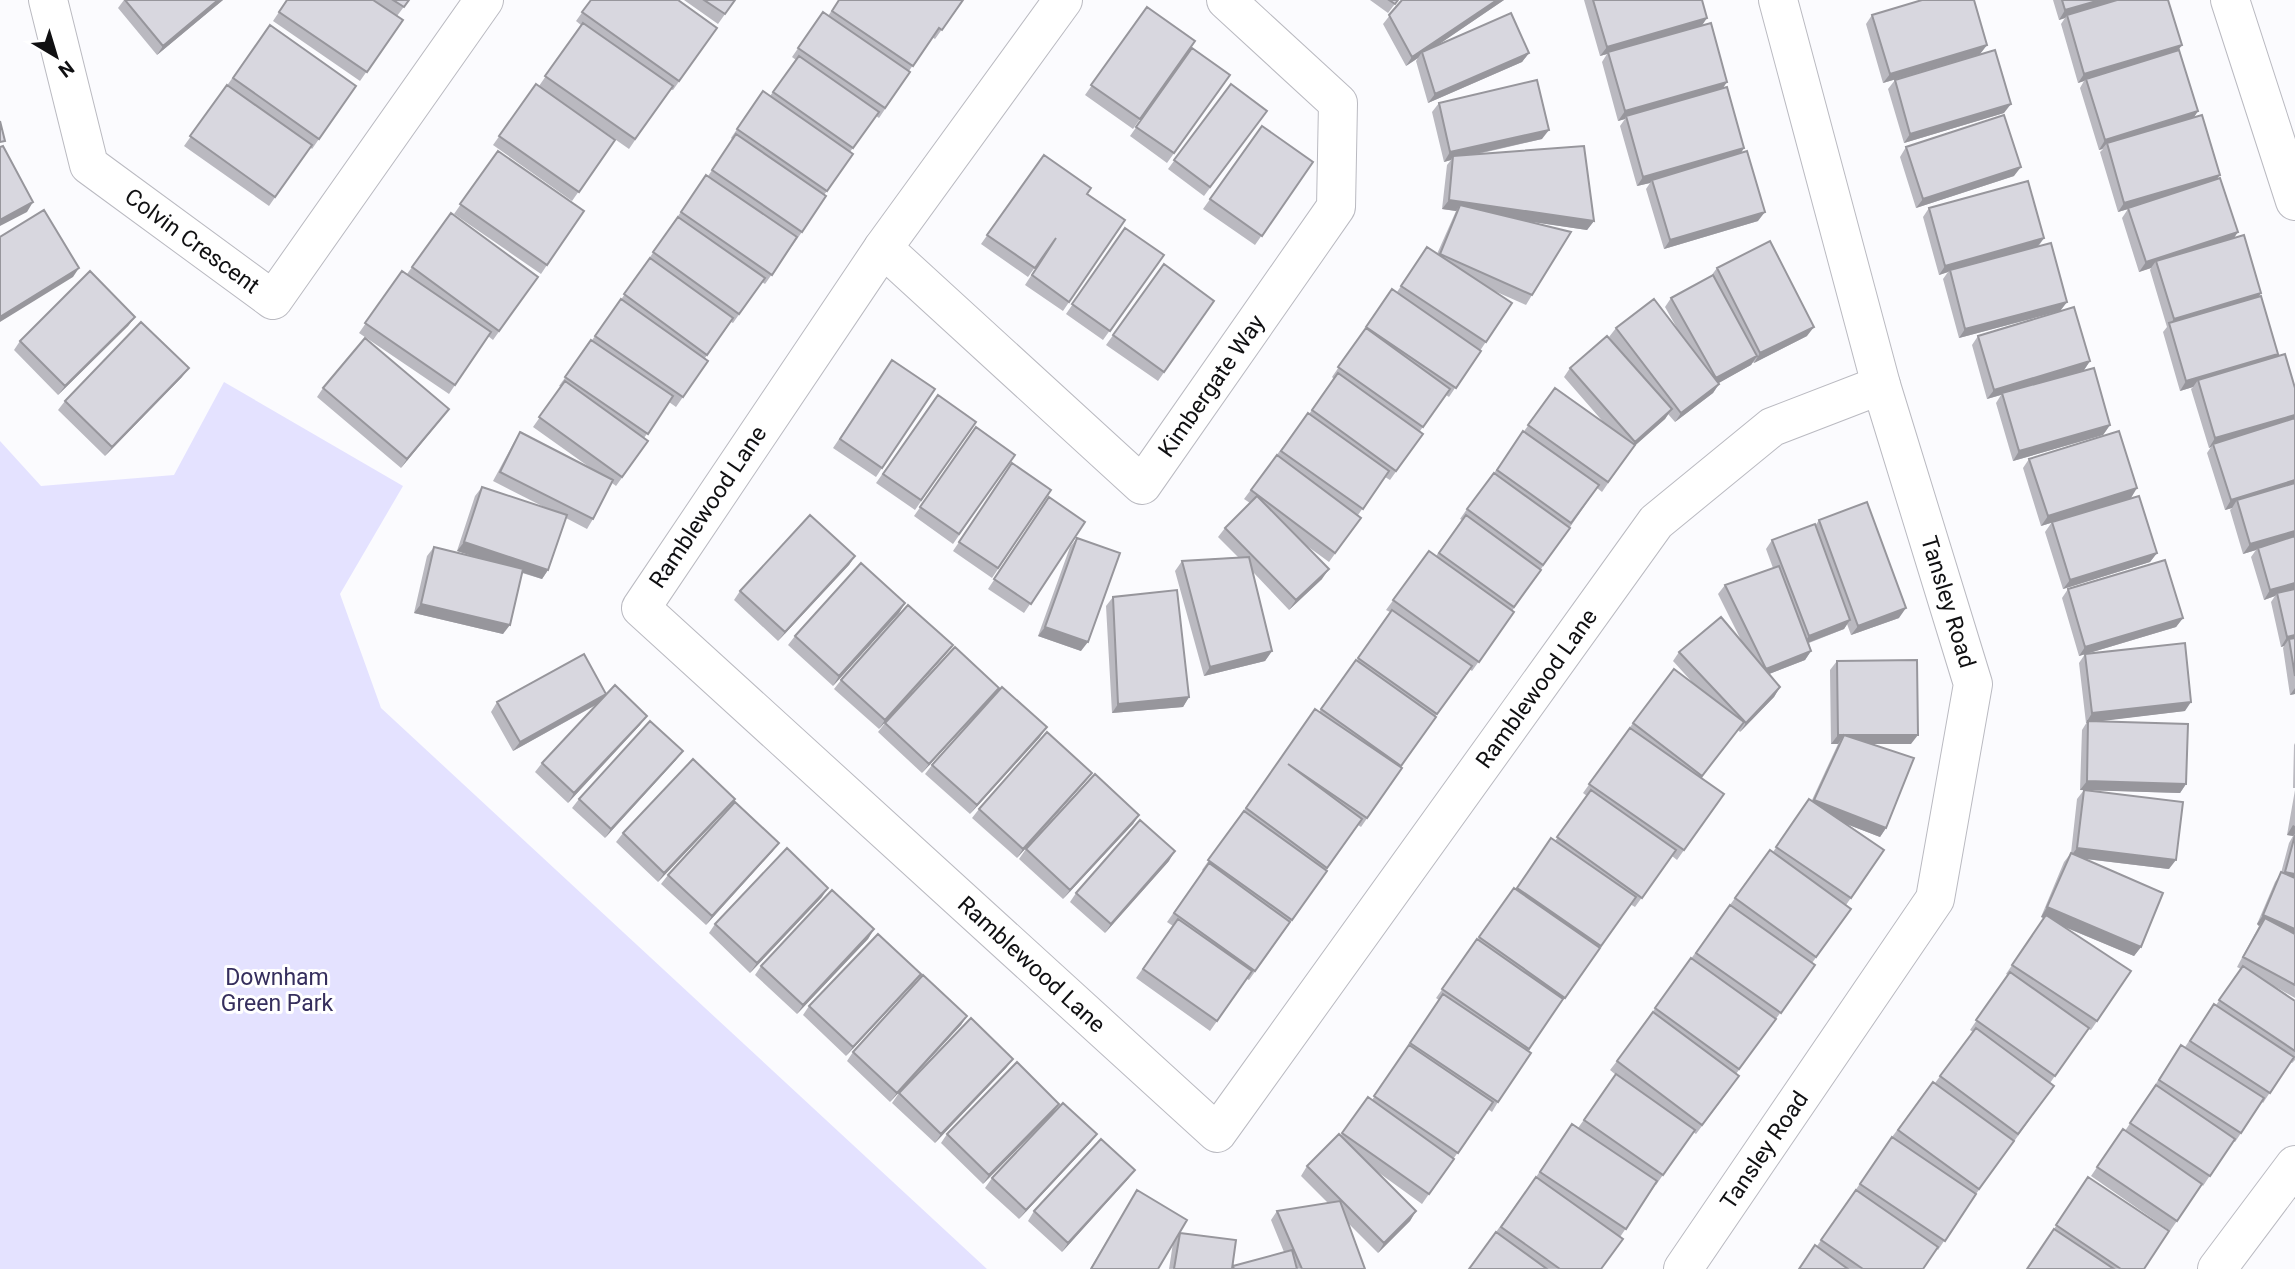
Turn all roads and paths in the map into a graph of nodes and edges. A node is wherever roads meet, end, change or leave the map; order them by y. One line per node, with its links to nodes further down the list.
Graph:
1 (48, 0): 2 (street, Colvin Crescent)
2 (484, 0)
3 (1063, 0): 8 (street, Ramblewood Lane)
4 (1226, 0): 8 (street, Kimbergate Way)
5 (1778, 0): 9 (street, Tansley Road)
6 (2230, 0): 7 (street)
7 (2295, 201)
8 (883, 248): 9 (street, Ramblewood Lane)
9 (1881, 385): 11 (street, Tansley Road)
10 (2295, 1165): 12 (street)
11 (1683, 1269)
12 (2217, 1269)

